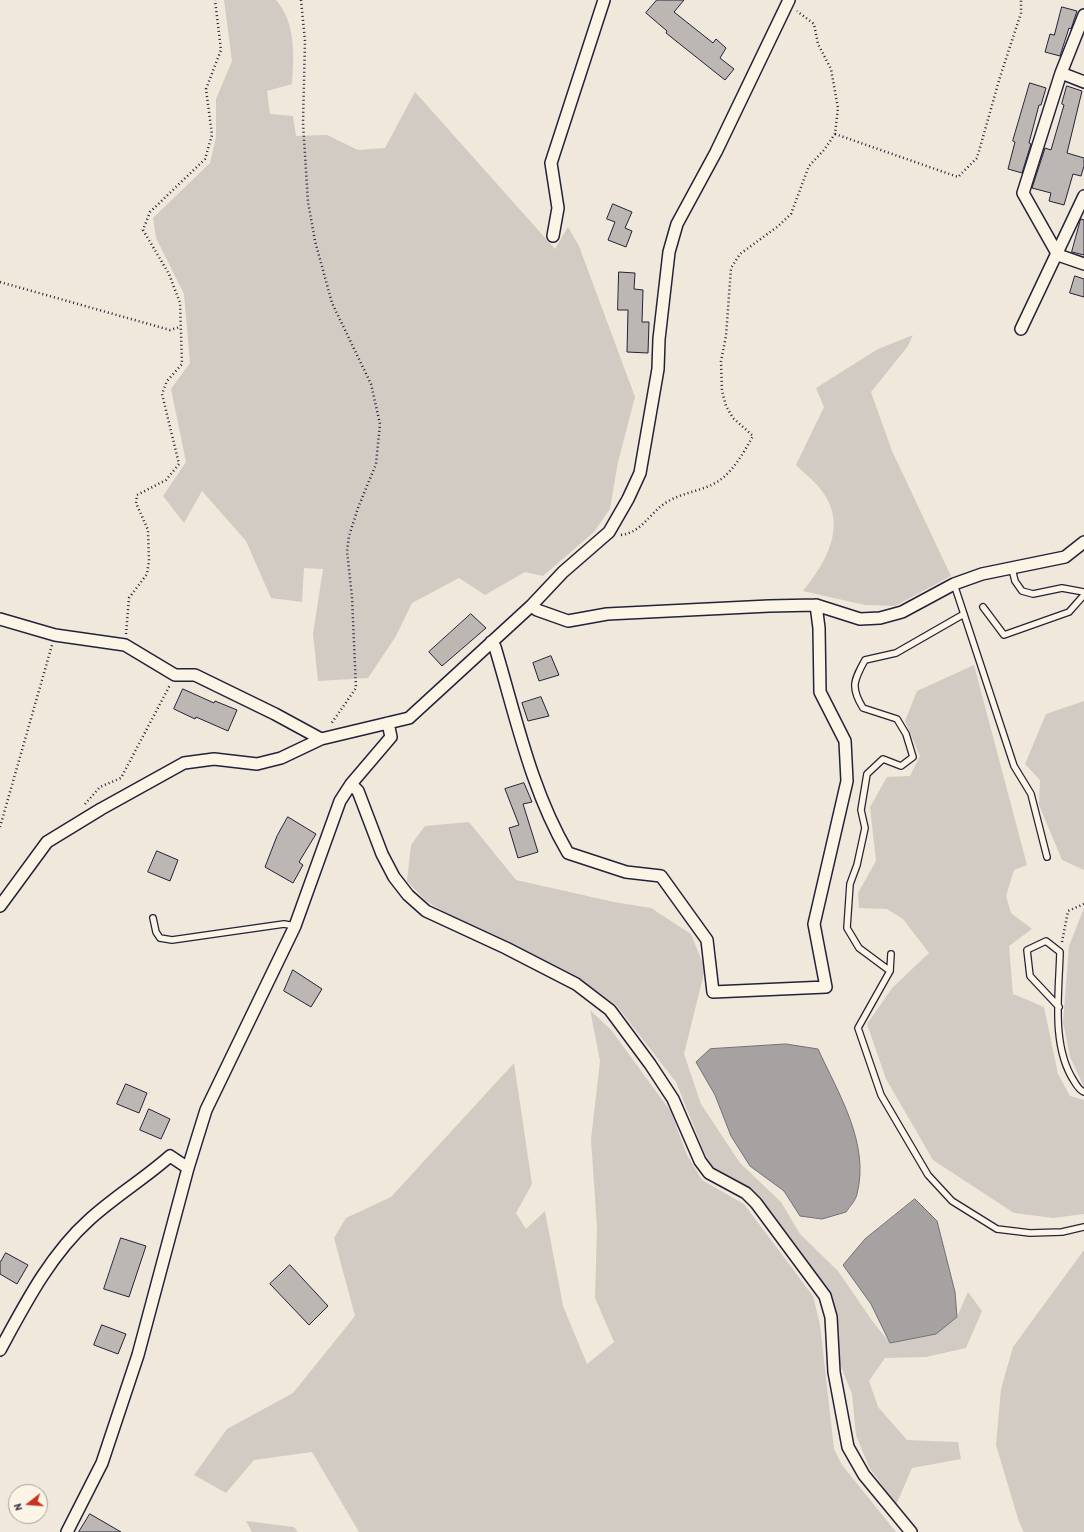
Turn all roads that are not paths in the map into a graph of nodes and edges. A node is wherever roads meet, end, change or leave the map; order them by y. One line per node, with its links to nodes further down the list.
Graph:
1 (604, 0): 7 (street)
2 (788, 2): 17 (street)
3 (1084, 15): 4 (street)
4 (1061, 73): 5 (street); 8 (street)
5 (1084, 82)
6 (1084, 196): 8 (street)
7 (553, 236)
8 (1058, 255): 9 (street); 10 (street)
9 (1084, 264)
10 (1021, 329)
11 (1084, 542): 12 (street)
12 (1012, 569): 13 (street); 14 (lane)
13 (954, 584): 16 (street); 19 (lane)
14 (1084, 592)
15 (1084, 596): 18 (lane)
16 (816, 605): 17 (street); 21 (street)
17 (531, 606): 21 (street)
18 (983, 607)
19 (964, 614): 25 (lane); 30 (lane)
20 (0, 619): 23 (street)
21 (491, 642): 22 (street)
22 (388, 723): 23 (street); 24 (street)
23 (320, 739): 26 (street)
24 (351, 784): 28 (street); 37 (street)
25 (1047, 856)
26 (0, 906)
27 (154, 918): 28 (lane)
28 (295, 926): 33 (street)
29 (891, 954): 30 (lane)
30 (890, 971): 34 (lane)
31 (1059, 1007): 31 (lane); 32 (lane)
32 (1084, 1092)
33 (188, 1168): 35 (street); 36 (street)
34 (1084, 1227)
35 (0, 1350)
36 (67, 1532)
37 (911, 1532)

